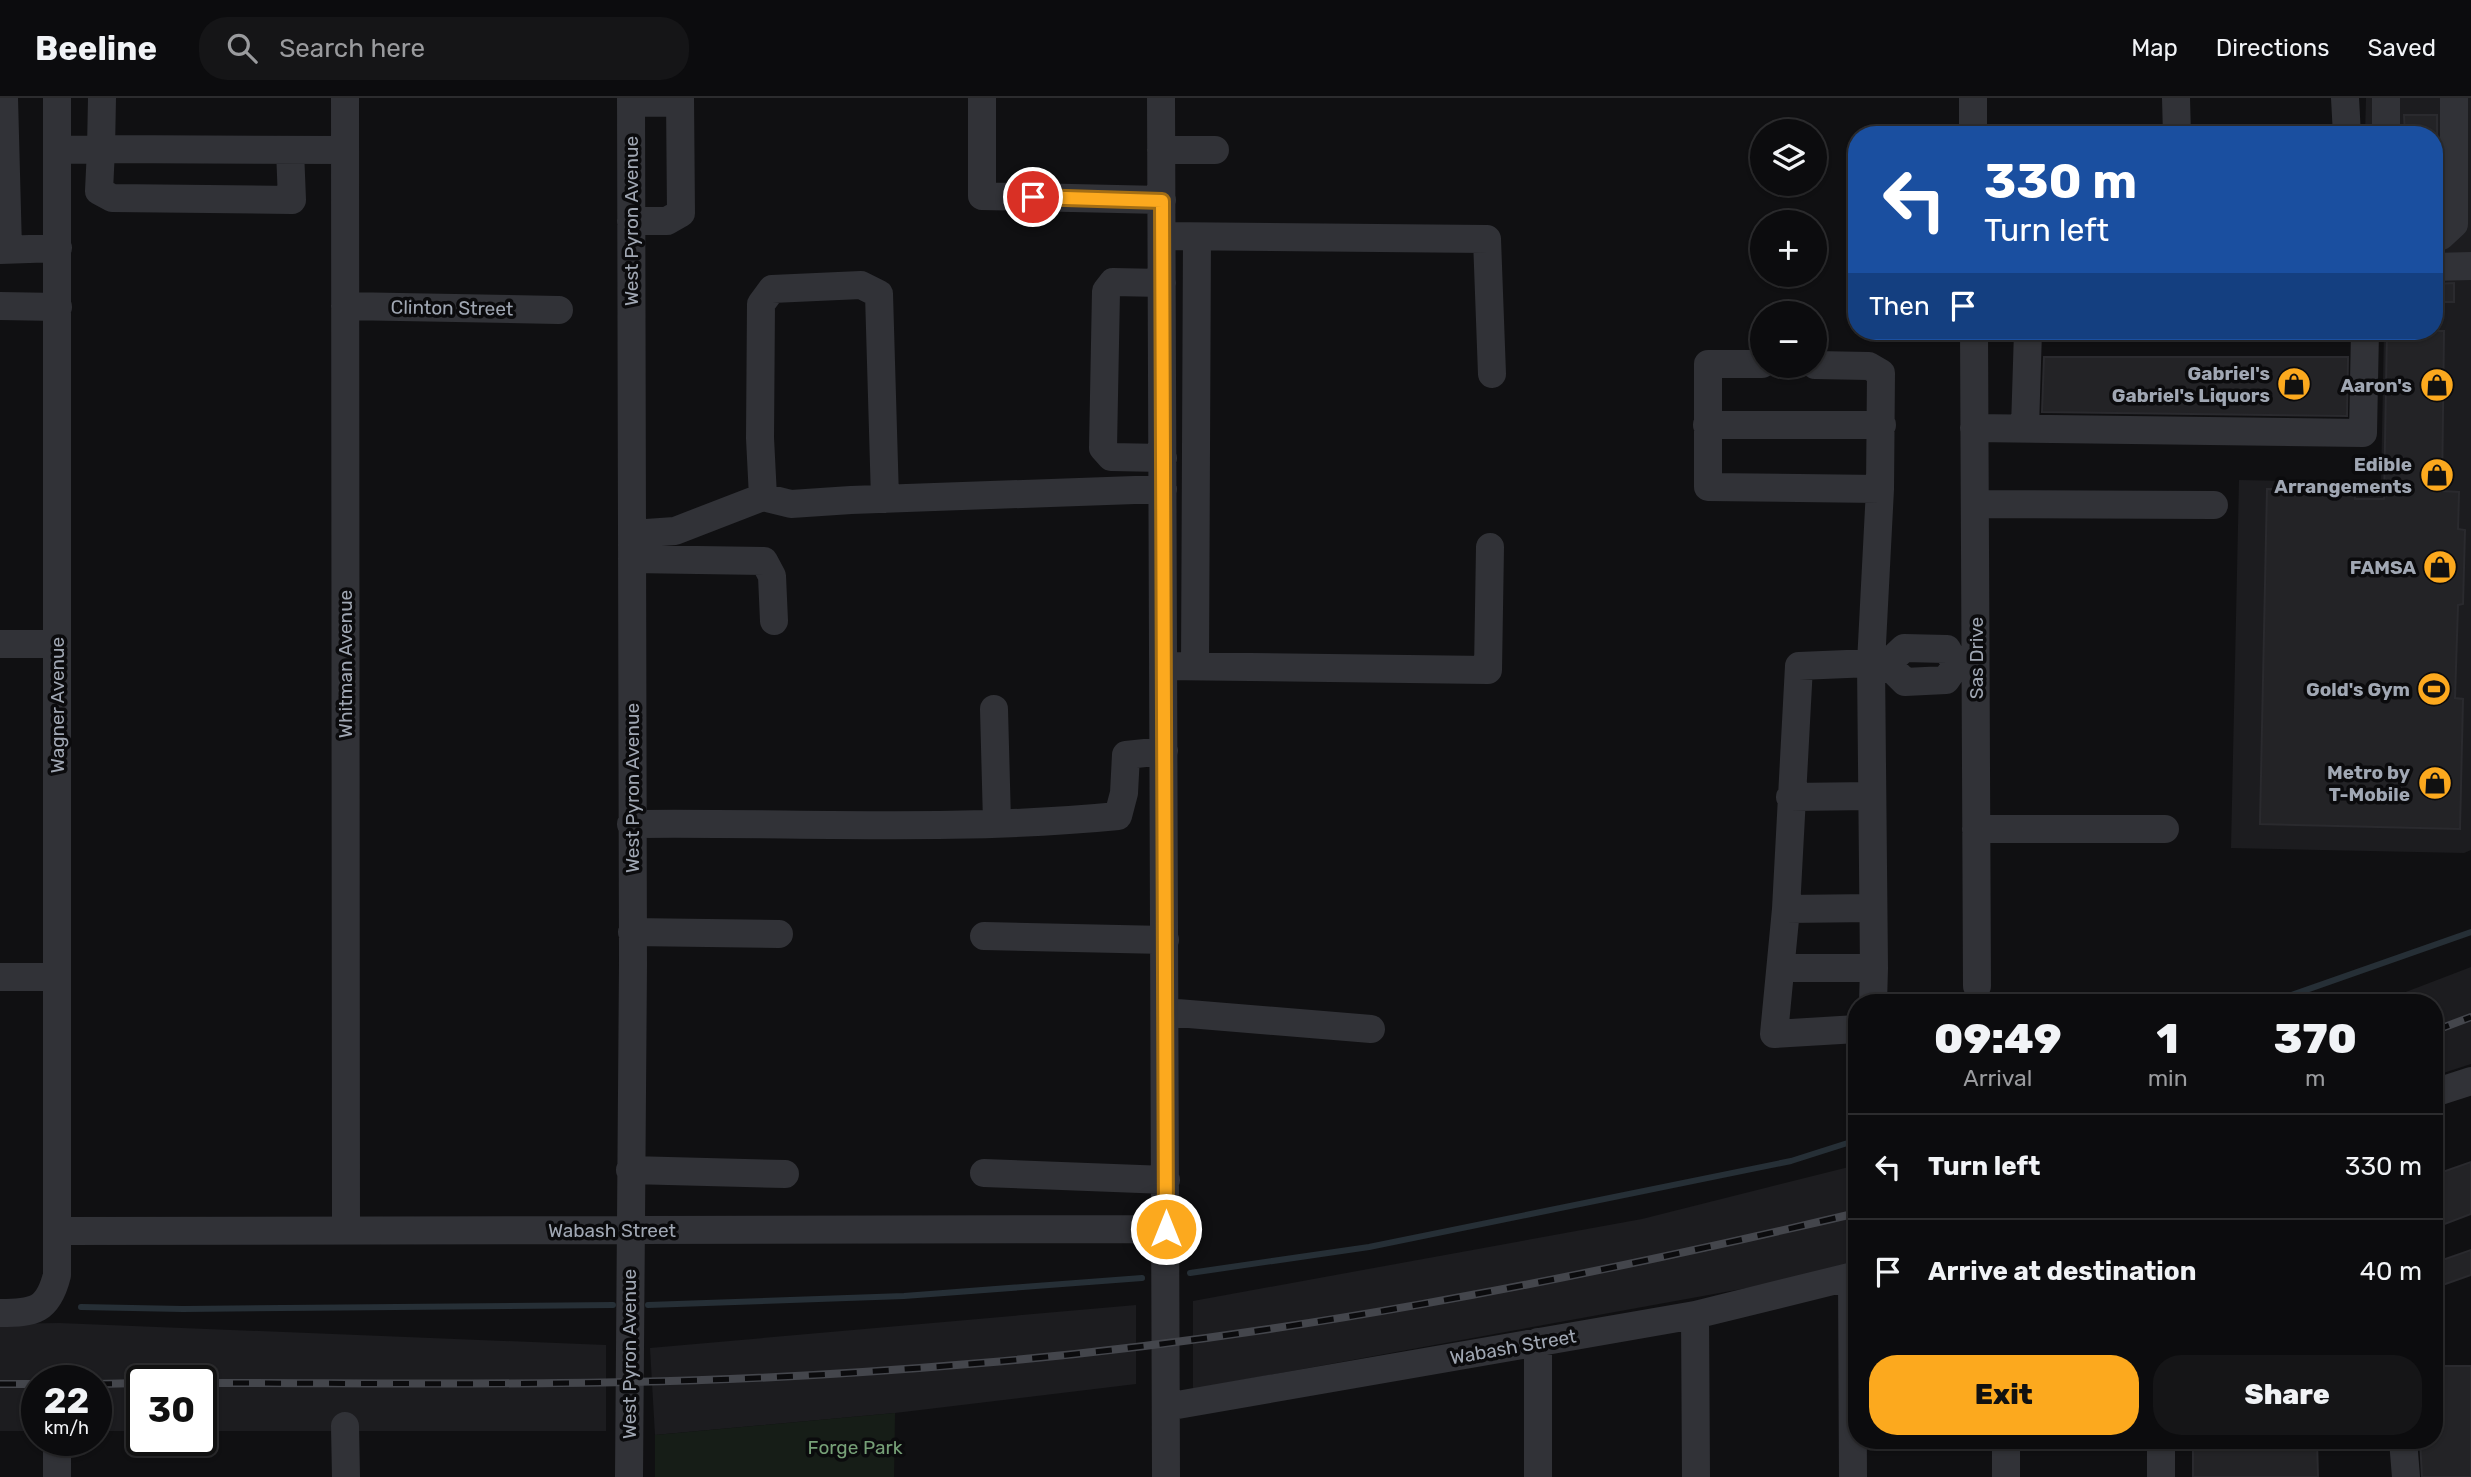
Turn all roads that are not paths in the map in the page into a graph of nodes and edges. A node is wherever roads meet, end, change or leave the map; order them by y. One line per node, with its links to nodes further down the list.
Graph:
1 (4, 98): 30 (street)
2 (57, 98): 19 (street, Wagner Avenue)
3 (102, 98): 18 (street)
4 (345, 98): 21 (street, Whitman Avenue)
5 (982, 98): 24 (street)
6 (1161, 98): 22 (street)
7 (1973, 98): 14 (street)
8 (2176, 98): 15 (street)
9 (2345, 98): 16 (street)
10 (2386, 98): 17 (street)
11 (2454, 98): 26 (street)
12 (631, 100): 13 (street); 25 (street, West Pyron Avenue)
13 (680, 100): 25 (street)
14 (1973, 126)
15 (2176, 126)
16 (2347, 126)
17 (2386, 126)
18 (101, 149): 19 (street); 20 (street); 20 (street)
19 (57, 150): 29 (street, Wagner Avenue)
20 (290, 150): 21 (street)
21 (345, 150): 35 (street, Whitman Avenue)
22 (1161, 150): 23 (street); 24 (street)
23 (1215, 150)
24 (1162, 201): 27 (street)
25 (631, 222): 55 (street, West Pyron Avenue)
26 (2443, 234)
27 (1162, 236): 28 (street); 33 (street)
28 (1197, 237): 43 (street); 62 (street)
29 (58, 248): 30 (street); 36 (street, Wagner Avenue)
30 (4, 250)
31 (2471, 266): 32 (street)
32 (2443, 267)
33 (1162, 283): 48 (street); 48 (street)
34 (0, 306): 36 (street)
35 (345, 306): 37 (street, Clinton Street); 94 (street, Whitman Avenue)
36 (58, 307): 59 (street, Wagner Avenue)
37 (559, 310)
38 (1974, 340): 46 (street, Sas Drive)
39 (2028, 340): 47 (street)
40 (2365, 340): 47 (street)
41 (1750, 364): 44 (street)
42 (1827, 365): 45 (street)
43 (1492, 374)
44 (1707, 425): 45 (street); 50 (street)
45 (1882, 425): 50 (street)
46 (1975, 428): 47 (street); 53 (street, Sas Drive)
47 (2025, 428)
48 (1163, 458): 49 (street)
49 (1163, 489): 52 (street); 61 (street)
50 (1880, 489): 60 (street)
51 (763, 497): 52 (street); 52 (street); 55 (street)
52 (885, 499)
53 (1975, 504): 54 (street); 63 (street, Sas Drive)
54 (2214, 505)
55 (632, 546): 57 (street); 69 (street, West Pyron Avenue)
56 (1489, 547): 62 (street)
57 (774, 621)
58 (0, 644): 59 (street)
59 (57, 644): 81 (street, Wagner Avenue)
60 (1879, 664): 63 (street); 66 (street); 67 (street)
61 (1164, 666): 62 (street); 65 (street)
62 (1195, 666)
63 (1966, 666): 70 (street, Sas Drive)
64 (995, 709): 68 (street)
65 (1164, 751): 68 (street); 77 (street)
66 (1871, 796): 67 (street); 72 (street)
67 (1790, 797): 73 (street)
68 (997, 822): 69 (street)
69 (631, 824): 74 (street, West Pyron Avenue)
70 (1976, 830): 71 (street); 82 (street, Sas Drive)
71 (2165, 830)
72 (1873, 908): 73 (street); 79 (street)
73 (1786, 909): 78 (street)
74 (632, 932): 75 (street); 89 (street, West Pyron Avenue)
75 (779, 934)
76 (984, 936): 77 (street)
77 (1165, 940): 84 (street)
78 (1781, 968): 79 (street); 86 (street)
79 (1874, 968): 83 (street)
80 (0, 977): 81 (street)
81 (57, 977): 96 (street, Wagner Avenue)
82 (1977, 986)
83 (1873, 994)
84 (1165, 1012): 85 (street); 92 (street)
85 (1371, 1029)
86 (1848, 1030)
87 (2471, 1081): 88 (street)
88 (2443, 1090)
89 (630, 1170): 91 (street); 95 (street, West Pyron Avenue)
90 (984, 1173): 92 (street)
91 (785, 1174)
92 (1166, 1180): 93 (street)
93 (1166, 1229): 95 (street, Wabash Street); 101 (street)
94 (346, 1230): 95 (street, Wabash Street); 96 (street, Wabash Street)
95 (629, 1230): 110 (street, West Pyron Avenue)
96 (57, 1231): 98 (street, Wagner Avenue)
97 (1848, 1277): 99 (street, Wabash Street)
98 (0, 1313)
99 (1695, 1315): 100 (street, Wabash Street); 113 (street)
100 (1538, 1342): 101 (street, Wabash Street); 112 (street)
101 (1166, 1407): 111 (street)
102 (345, 1426): 109 (street)
103 (1853, 1449): 114 (street)
104 (2006, 1449): 115 (street)
105 (2161, 1449): 116 (street)
106 (2404, 1449): 117 (street)
107 (57, 1456): 108 (street)
108 (57, 1477)
109 (346, 1477)
110 (629, 1477)
111 (1166, 1477)
112 (1538, 1477)
113 (1696, 1477)
114 (1853, 1477)
115 (2006, 1477)
116 (2161, 1477)
117 (2406, 1477)

